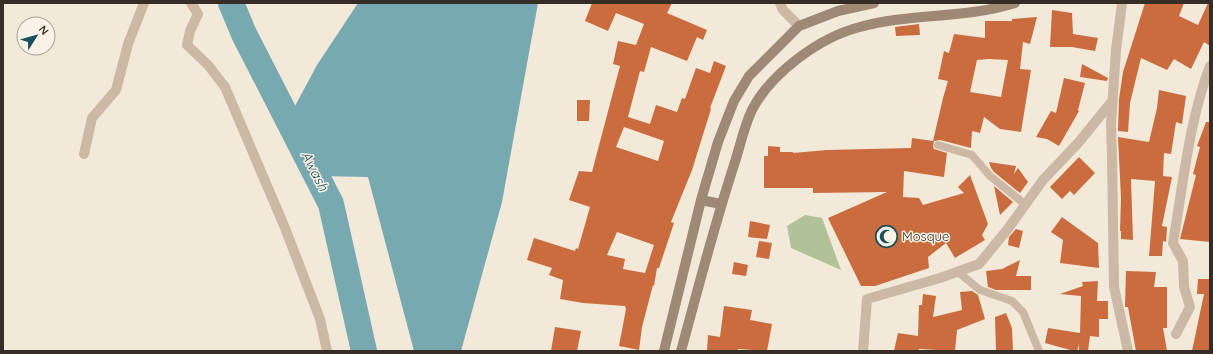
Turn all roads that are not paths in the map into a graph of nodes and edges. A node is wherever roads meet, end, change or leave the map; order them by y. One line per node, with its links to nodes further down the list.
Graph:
1 (144, 3): 11 (street)
2 (191, 3): 17 (street)
3 (780, 3): 7 (street)
4 (874, 3): 7 (main road)
5 (1015, 3): 13 (main road)
6 (1122, 3): 9 (street)
7 (799, 26): 12 (main road)
8 (1210, 66): 16 (street)
9 (1113, 100): 14 (street); 22 (street)
10 (938, 145): 14 (lane)
11 (84, 154)
12 (701, 200): 13 (main road); 18 (main road)
13 (721, 204): 19 (main road)
14 (1026, 205): 15 (street)
15 (958, 272): 20 (street); 21 (lane)
16 (1176, 334)
17 (327, 351)
18 (664, 351)
19 (681, 351)
20 (863, 351)
21 (1039, 351)
22 (1128, 351)

